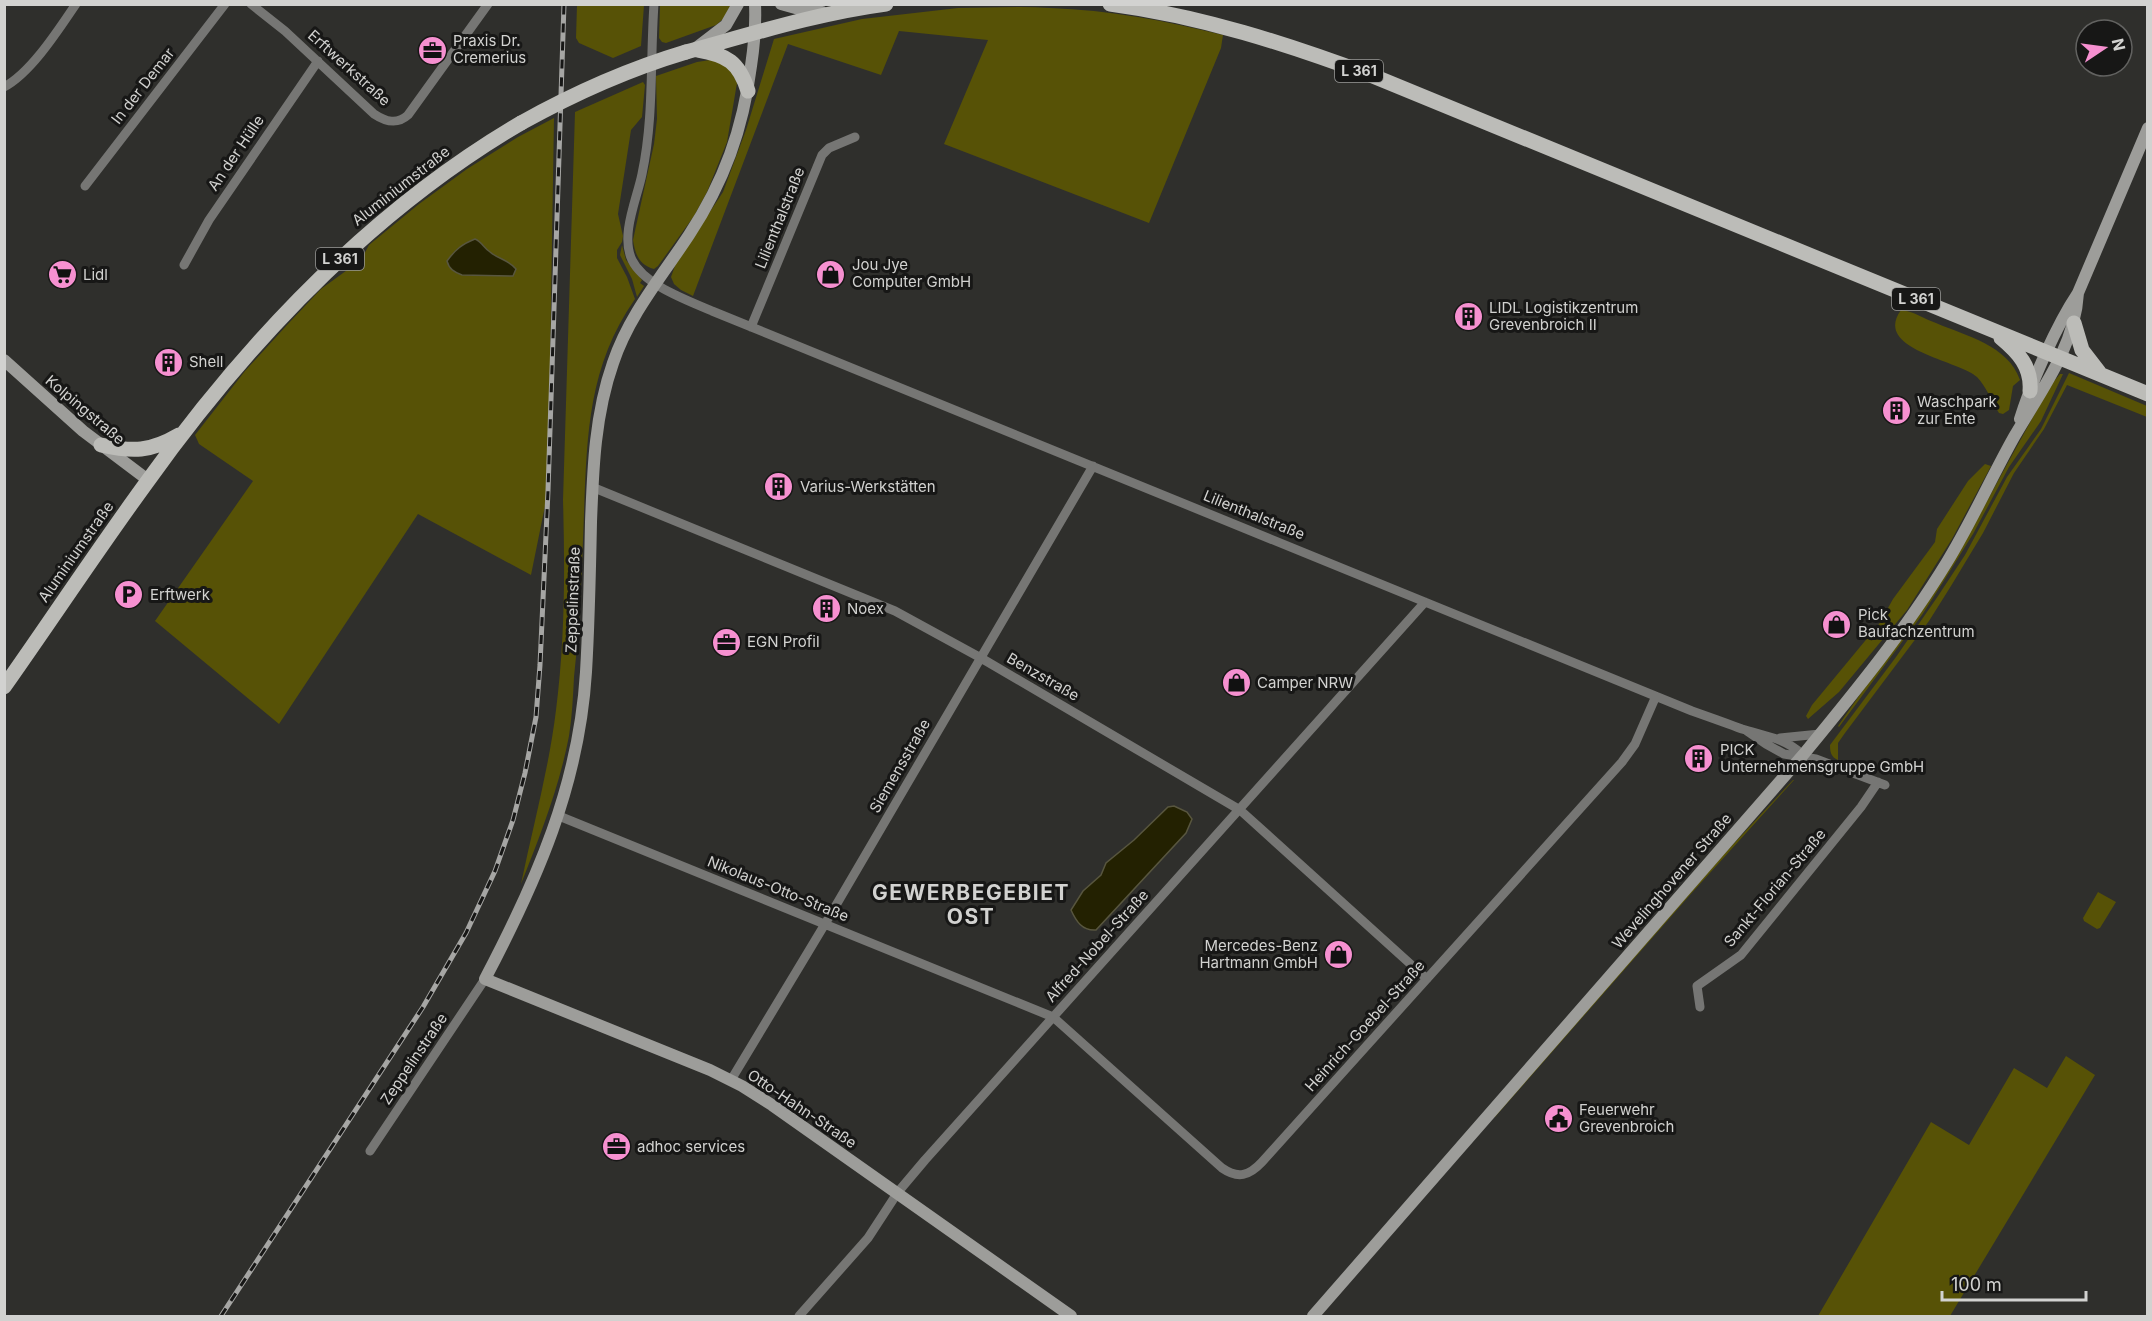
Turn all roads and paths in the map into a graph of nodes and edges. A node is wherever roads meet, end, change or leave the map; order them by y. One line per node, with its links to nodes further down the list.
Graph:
1 (76, 4): 15 (street)
2 (225, 4): 19 (street, In der Demar)
3 (251, 4): 14 (street, Erftwerkstraße)
4 (654, 4): 21 (street, Lilienthalstraße)
5 (738, 4): 13 (street)
6 (755, 4): 12 (street, Zeppelinstraße)
7 (781, 4): 11 (street)
8 (886, 4): 11 (main road, L 361)
9 (1110, 4): 25 (main road, L 361)
10 (486, 11): 14 (street, Erftwerkstraße)
11 (835, 13): 12 (main road, L 361)
12 (755, 32): 13 (main road, Aluminiumstraße / L 361); 16 (street, Zeppelinstraße)
13 (690, 51): 16 (main road); 31 (main road, Aluminiumstraße / L 361, bridge)
14 (318, 61): 20 (street, An der Hülle)
15 (4, 87)
16 (748, 91): 21 (street, Zeppelinstraße)
17 (2148, 128): 22 (street)
18 (855, 137): 24 (street, Lilienthalstraße)
19 (85, 186)
20 (184, 265)
21 (655, 283): 24 (street, Lilienthalstraße); 36 (street, Zeppelinstraße)
22 (2078, 293): 23 (street); 26 (street)
23 (2074, 323): 26 (street); 28 (main road, L 361)
24 (751, 327): 34 (street, Lilienthalstraße)
25 (1989, 329): 26 (main road, L 361); 29 (main road, L 361)
26 (2053, 356): 28 (main road, L 361); 29 (street, Wevelinghovener Straße); 32 (street, Wevelinghovener Straße)
27 (4, 360): 33 (street, Kolpingstraße)
28 (2104, 376): 30 (main road, L 361)
29 (2030, 391): 32 (street, Wevelinghovener Straße)
30 (2148, 394)
31 (186, 430): 33 (main road); 35 (main road, Aluminiumstraße / L 361)
32 (2014, 438): 42 (street, Wevelinghovener Straße)
33 (101, 445): 35 (street, Kolpingstraße)
34 (1093, 466): 37 (street, Lilienthalstraße); 38 (street, Siemensstraße)
35 (148, 480): 39 (main road, Aluminiumstraße / L 361)
36 (592, 487): 38 (street, Benzstraße); 47 (street, Zeppelinstraße)
37 (1425, 602): 40 (street, Lilienthalstraße); 46 (street, Alfred-Nobel-Straße)
38 (981, 658): 46 (street, Benzstraße); 48 (street, Siemensstraße)
39 (4, 687)
40 (1656, 696): 41 (street, Lilienthalstraße); 50 (street, Heinrich-Goebel-Straße)
41 (1745, 730): 43 (street, Lilienthalstraße); 44 (street, Lilienthalstraße)
42 (1820, 735): 43 (street, Lilienthalstraße); 44 (street, Wevelinghovener Straße)
43 (1777, 738): 44 (street, Lilienthalstraße)
44 (1803, 755): 45 (street, Lilienthalstraße); 58 (street, Wevelinghovener Straße)
45 (1881, 783): 51 (street, Sankt-Florian-Straße)
46 (1240, 810): 50 (street, Benzstraße); 52 (street, Alfred-Nobel-Straße)
47 (559, 816): 48 (street, Nikolaus-Otto-Straße); 49 (street, Zeppelinstraße)
48 (825, 924): 52 (street, Nikolaus-Otto-Straße); 53 (street, Siemensstraße)
49 (485, 979): 53 (street, Otto-Hahn-Straße); 54 (street, Zeppelinstraße)
50 (1427, 979): 52 (street, Heinrich-Goebel-Straße)
51 (1700, 1007)
52 (1053, 1017): 55 (street, Alfred-Nobel-Straße)
53 (731, 1080): 55 (street, Otto-Hahn-Straße)
54 (370, 1151)
55 (898, 1192): 56 (street, Alfred-Nobel-Straße); 57 (street, Otto-Hahn-Straße)
56 (799, 1317)
57 (1071, 1317)
58 (1313, 1317)

